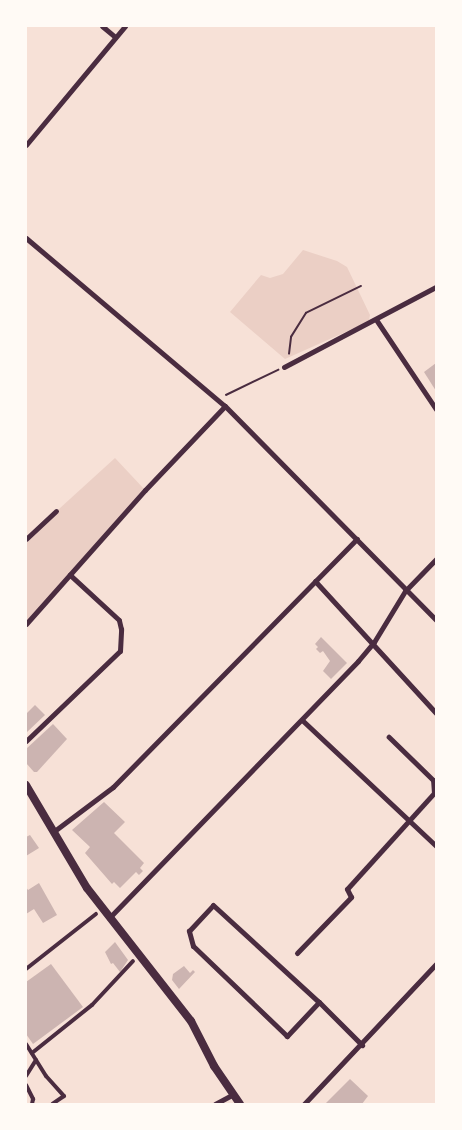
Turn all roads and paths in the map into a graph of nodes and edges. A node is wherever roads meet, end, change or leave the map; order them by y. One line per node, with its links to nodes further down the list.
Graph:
1 (102, 26): 3 (street)
2 (125, 26): 3 (street)
3 (115, 37): 4 (street)
4 (26, 145)
5 (26, 238): 11 (street)
6 (361, 286): 9 (path)
7 (436, 287): 8 (street)
8 (377, 321): 9 (street); 12 (street)
9 (287, 366): 10 (path)
10 (225, 396)
11 (225, 406): 15 (street); 17 (street)
12 (436, 409)
13 (56, 511): 14 (street)
14 (26, 539)
15 (357, 539): 18 (street); 19 (street)
16 (436, 559): 19 (street)
17 (70, 575): 21 (street); 26 (street)
18 (315, 581): 22 (street); 29 (street)
19 (405, 591): 20 (street); 22 (street)
20 (436, 620)
21 (26, 624)
22 (374, 642): 23 (street); 24 (street)
23 (436, 713)
24 (302, 720): 28 (street); 32 (street)
25 (389, 737): 28 (street)
26 (26, 741)
27 (26, 785): 29 (main road)
28 (410, 821): 30 (street); 33 (street)
29 (53, 832): 32 (main road)
30 (436, 846)
31 (96, 914): 36 (street)
32 (108, 918): 44 (main road)
33 (297, 953)
34 (133, 961): 40 (street)
35 (436, 965): 38 (street)
36 (26, 969)
37 (320, 1002): 37 (street); 38 (street)
38 (363, 1045): 49 (street)
39 (27, 1047): 40 (street)
40 (32, 1053): 41 (street)
41 (36, 1060): 42 (street); 46 (street)
42 (26, 1076)
43 (26, 1084): 45 (street)
44 (232, 1095): 47 (street); 48 (main road)
45 (32, 1104)
46 (52, 1104)
47 (215, 1104)
48 (240, 1104)
49 (304, 1104)

